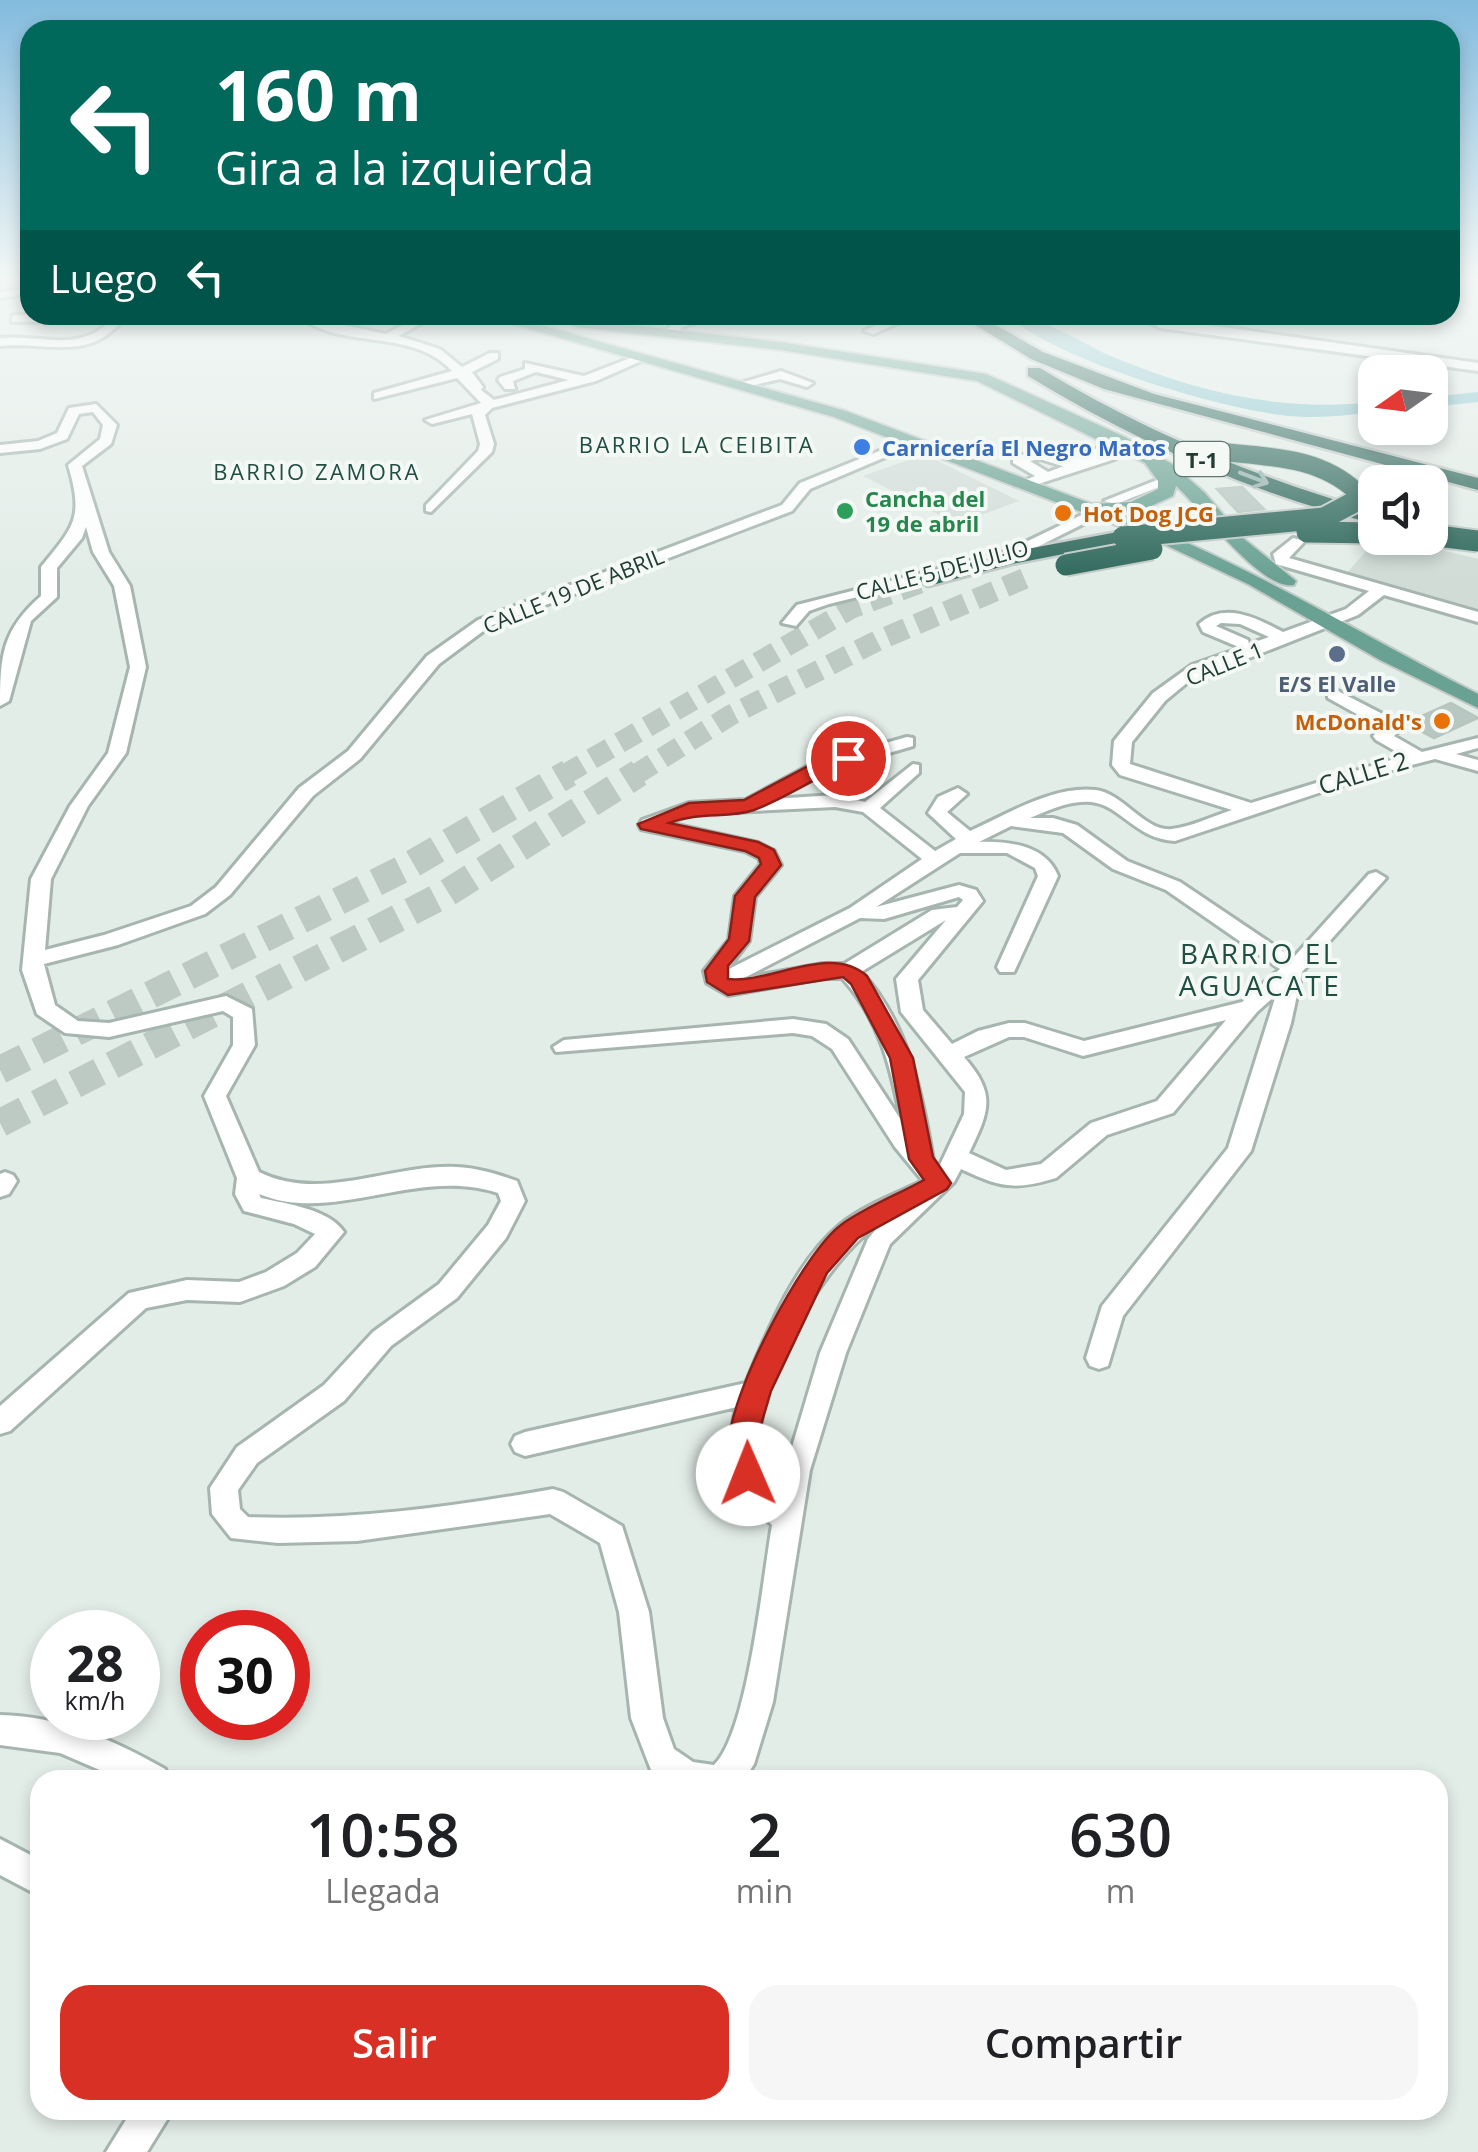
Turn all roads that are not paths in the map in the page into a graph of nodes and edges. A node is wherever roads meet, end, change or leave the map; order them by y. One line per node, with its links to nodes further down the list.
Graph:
1 (438, 378): 20 (street)
2 (462, 378): 21 (street)
3 (469, 378): 19 (street)
4 (507, 378): 19 (street)
5 (537, 378): 19 (street)
6 (578, 378): 16 (street)
7 (588, 378): 16 (street)
8 (714, 378): 22 (main road)
9 (739, 378): 17 (main road)
10 (763, 378): 17 (street)
11 (794, 378): 18 (street)
12 (983, 378): 26 (main road)
13 (1044, 378): 36 (highway, T-1, one-way to 36)
14 (1045, 378): 37 (highway, bridge)
15 (1085, 378): 29 (highway)
16 (584, 380): 21 (street)
17 (750, 382): 22 (main road)
18 (808, 383)
19 (510, 386)
20 (379, 396)
21 (490, 403): 23 (street); 34 (street)
22 (840, 414): 24 (main road)
23 (432, 420)
24 (914, 442): 30 (main road); 72 (street, CALLE 19 DE ABRIL)
25 (0, 449): 31 (street)
26 (1148, 456): 28 (main road); 49 (main road)
27 (1046, 476): 27 (street); 30 (street)
28 (1166, 481): 32 (main road); 33 (street)
29 (1478, 484)
30 (1021, 485): 32 (main road)
31 (86, 491): 55 (street); 72 (street)
32 (1058, 500): 35 (main road)
33 (1111, 501)
34 (431, 508)
35 (1094, 512): 49 (main road); 50 (street, CALLE 5 DE JULIO)
36 (1358, 513)
37 (1254, 525): 38 (highway, bridge); 46 (highway, bridge)
38 (1358, 528)
39 (1358, 530): 45 (highway, bridge)
40 (1448, 532): 41 (highway)
41 (1478, 532)
42 (1448, 536): 44 (highway)
43 (1298, 541): 47 (street)
44 (1478, 544)
45 (1033, 575)
46 (928, 580)
47 (1379, 592): 48 (street); 49 (street, CALLE 1)
48 (1478, 617)
49 (1335, 619): 51 (street, CALLE 1); 53 (main road); 56 (main road)
50 (790, 623)
51 (1285, 639): 52 (street); 65 (street, CALLE 1)
52 (1242, 643)
53 (1478, 686)
54 (1334, 694): 59 (street)
55 (0, 702)
56 (1478, 702)
57 (907, 742): 63 (street)
58 (1478, 743): 59 (street, CALLE 2)
59 (1421, 749): 60 (street); 65 (street, CALLE 2)
60 (1478, 766)
61 (913, 769): 64 (street)
62 (958, 794): 67 (street)
63 (748, 806): 64 (street); 76 (street)
64 (870, 808): 68 (street)
65 (1250, 809): 66 (street, CALLE 2)
66 (1000, 825): 67 (street); 74 (street)
67 (962, 845): 68 (street); 73 (street)
68 (934, 858): 70 (street)
69 (1376, 878): 74 (street)
70 (857, 912): 71 (street); 76 (street)
71 (964, 913): 75 (street); 79 (street)
72 (33, 960): 82 (street)
73 (1007, 967)
74 (1293, 968): 77 (street); 84 (street)
75 (848, 970): 76 (street); 81 (street)
76 (718, 982)
77 (1249, 1007): 79 (street); 80 (street)
78 (564, 1047): 81 (street)
79 (951, 1054): 80 (street)
80 (957, 1157): 83 (street)
81 (921, 1159): 83 (street)
82 (250, 1178): 86 (street); 91 (street)
83 (939, 1183): 85 (street); 88 (street)
84 (1099, 1358)
85 (757, 1391): 87 (street); 88 (street)
86 (0, 1423)
87 (524, 1444)
88 (787, 1520): 92 (street)
89 (0, 1730): 90 (street)
90 (136, 1770)
91 (678, 1770)
92 (732, 1770)
93 (0, 1856): 94 (street)
94 (30, 1873)
95 (147, 2120): 96 (street)
96 (126, 2152)

